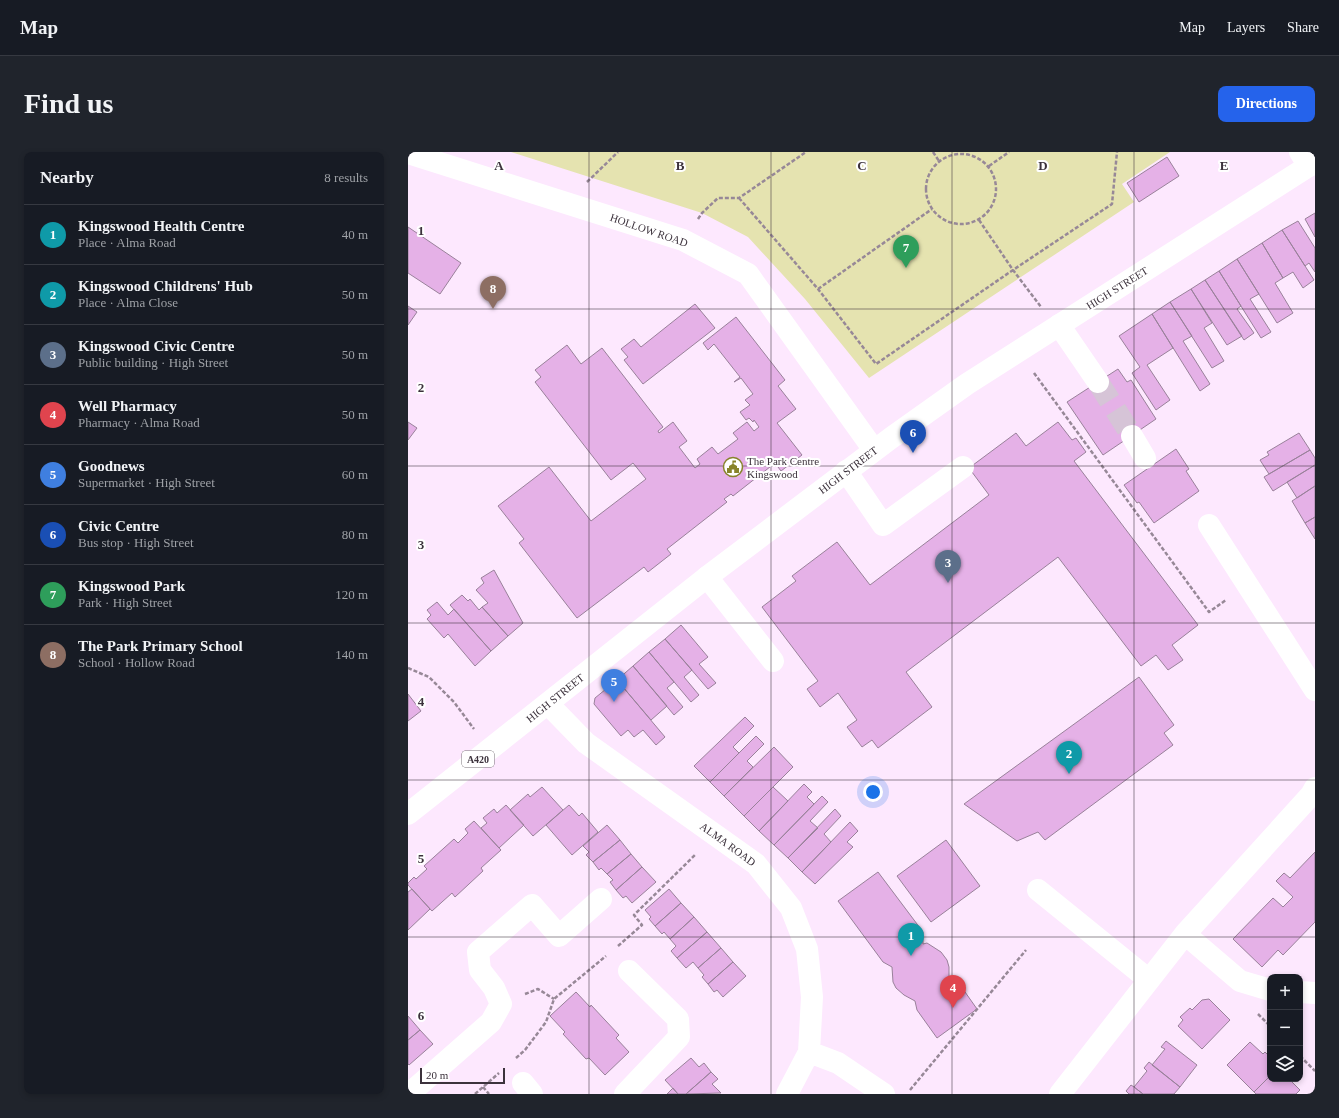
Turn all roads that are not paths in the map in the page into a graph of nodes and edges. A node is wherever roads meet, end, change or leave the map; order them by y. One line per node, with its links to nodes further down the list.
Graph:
1 (408, 153): 6 (street, HOLLOW ROAD)
2 (1308, 160): 3 (street, HIGH STREET / A420)
3 (1057, 326): 4 (street); 6 (street, HIGH STREET / A420)
4 (1098, 382)
5 (1132, 436): 7 (street)
6 (874, 450): 9 (street, HIGH STREET / A420)
7 (1145, 458)
8 (963, 467): 9 (street)
9 (846, 471): 11 (street, HIGH STREET / A420)
10 (1209, 525): 13 (street)
11 (706, 577): 12 (street); 14 (street, HIGH STREET / A420)
12 (773, 661)
13 (1315, 690)
14 (548, 704): 16 (street, HIGH STREET / A420); 25 (street, ALMA ROAD)
15 (1313, 792): 19 (street)
16 (408, 814)
17 (1038, 890): 21 (street)
18 (601, 899): 26 (street)
19 (1185, 934): 21 (street); 22 (street)
20 (629, 971): 27 (street)
21 (1149, 980): 30 (street)
22 (1267, 989)
23 (1303, 992): 24 (street)
24 (1315, 993)
25 (809, 1052): 28 (street); 29 (street)
26 (409, 1094)
27 (625, 1094)
28 (787, 1094)
29 (884, 1094)
30 (1060, 1094)

